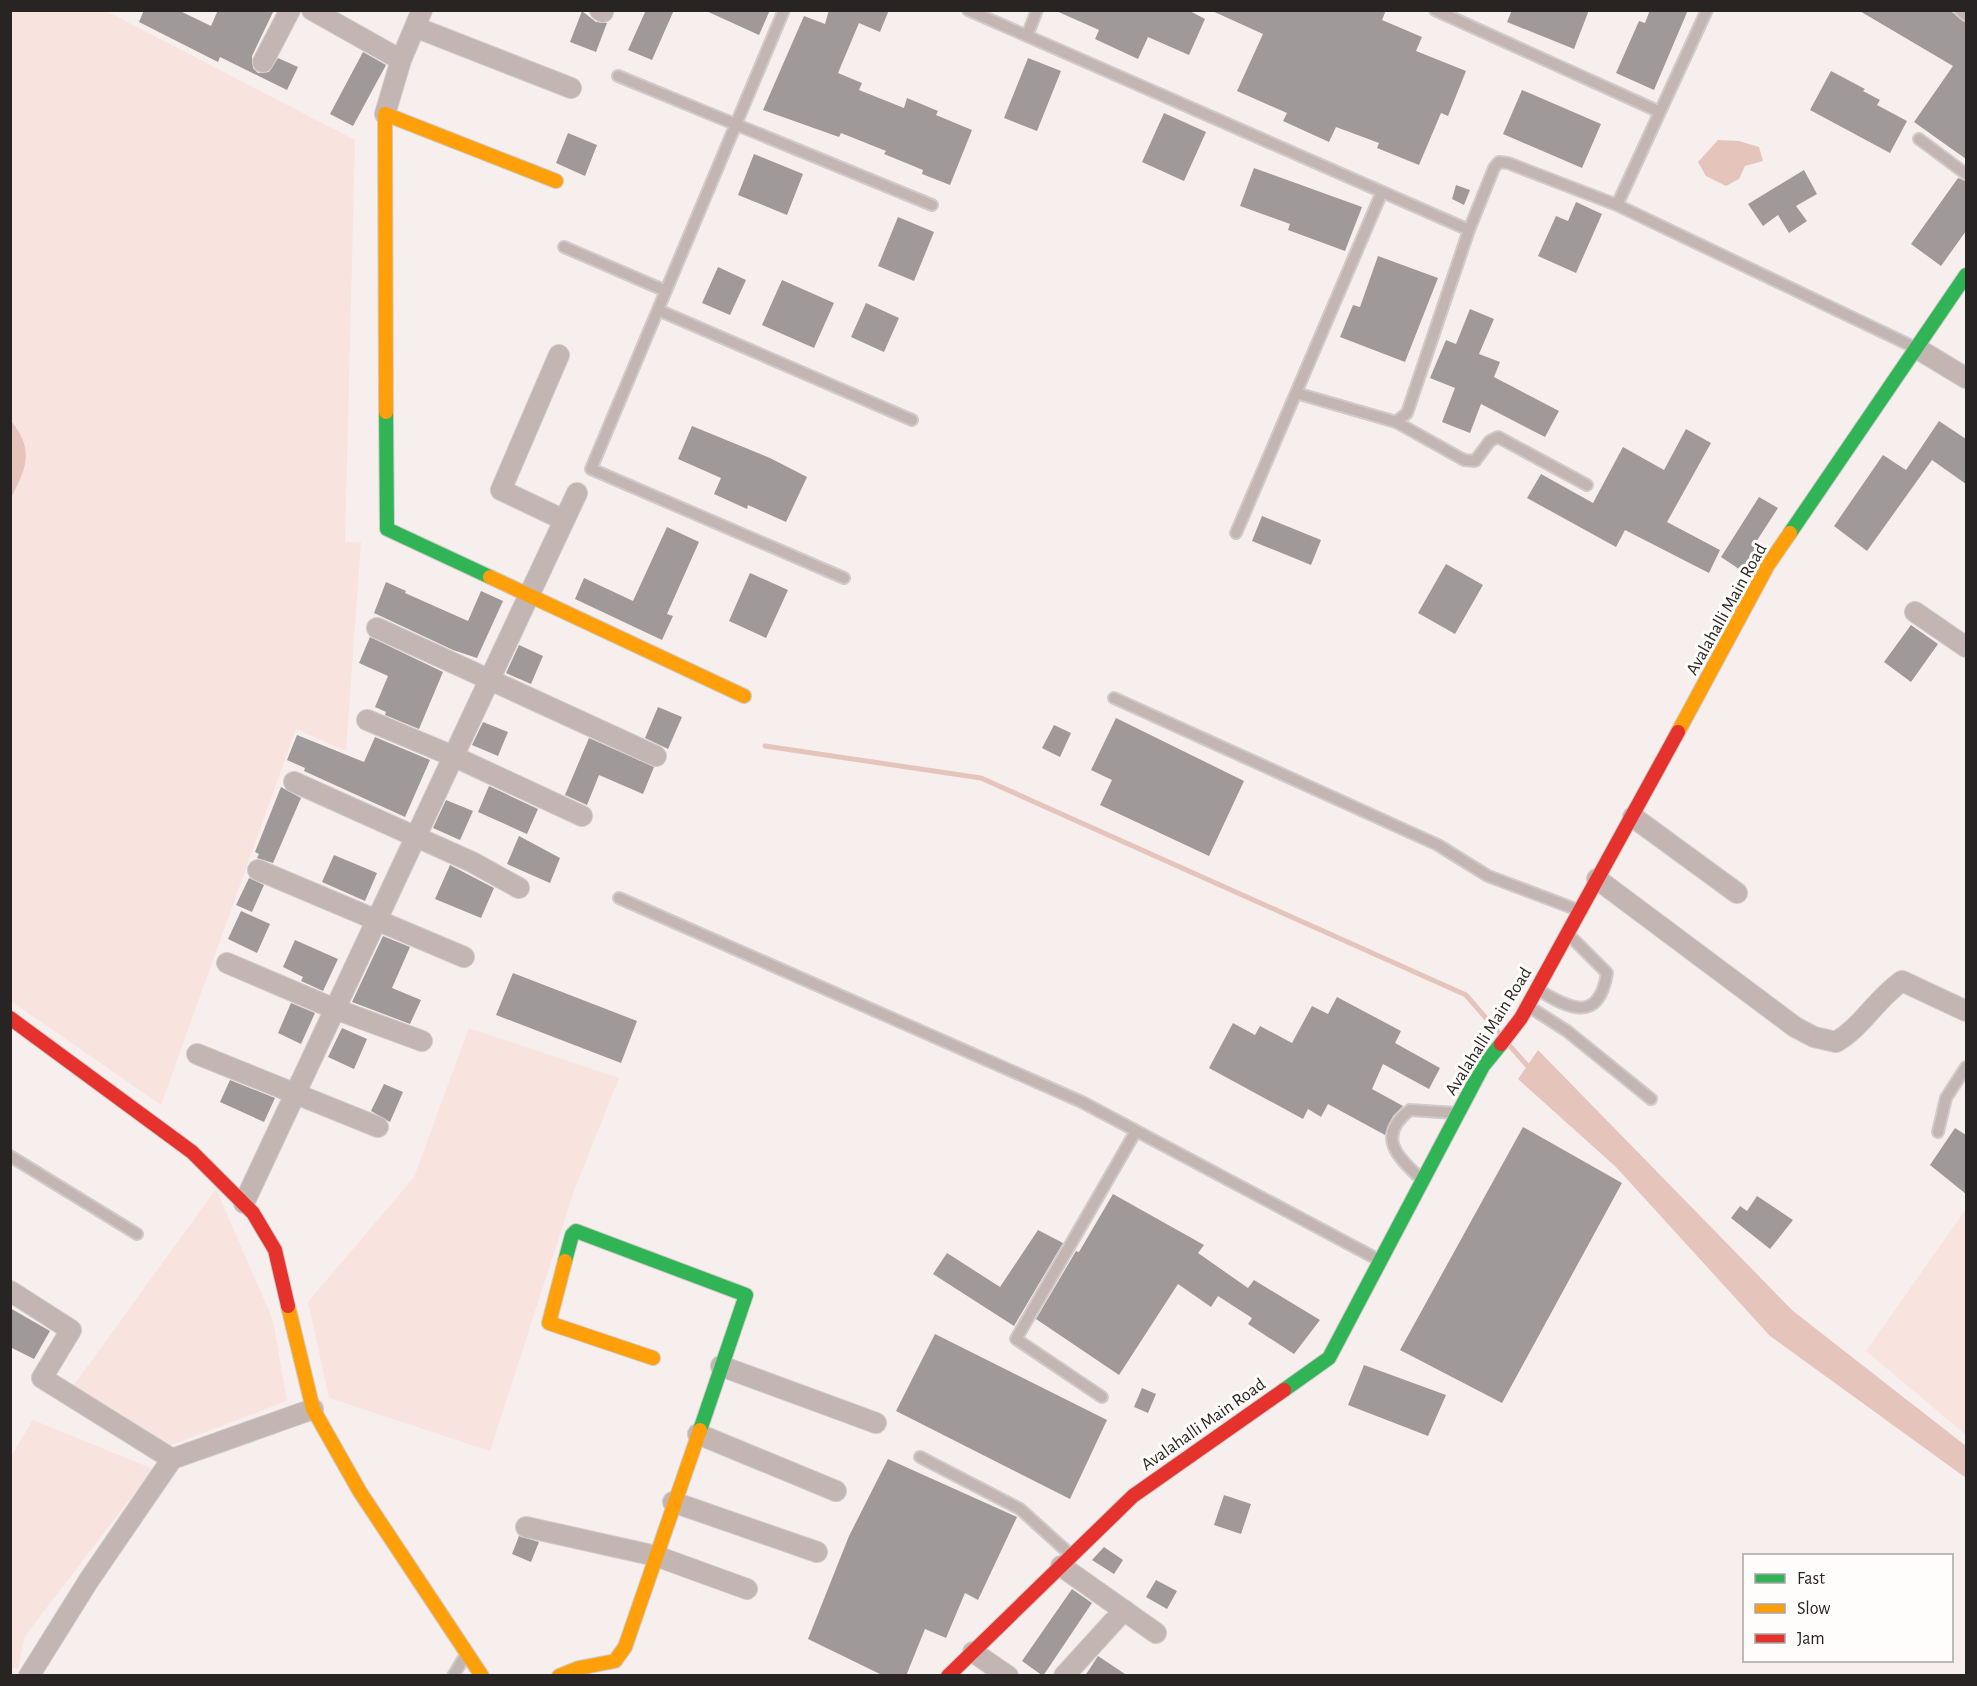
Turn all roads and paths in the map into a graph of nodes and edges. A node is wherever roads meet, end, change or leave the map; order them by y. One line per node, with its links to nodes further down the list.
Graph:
1 (290, 10): 13 (street)
2 (312, 10): 12 (street)
3 (784, 10): 18 (lane)
4 (968, 10): 11 (lane)
5 (1037, 10): 11 (lane)
6 (1435, 10): 16 (lane)
7 (1707, 10): 16 (lane)
8 (1960, 10): 9 (lane)
9 (1966, 15)
10 (419, 19): 12 (street); 15 (street)
11 (1027, 36): 22 (lane)
12 (401, 60): 17 (street)
13 (262, 62)
14 (618, 76): 18 (lane)
15 (571, 88)
16 (1660, 112): 24 (lane)
17 (385, 114): 21 (street); 41 (street)
18 (735, 126): 23 (lane); 28 (lane)
19 (1919, 139): 20 (lane)
20 (1966, 174)
21 (556, 181)
22 (1382, 192): 25 (lane); 33 (lane)
23 (932, 205)
24 (1617, 206): 25 (lane); 30 (lane)
25 (1469, 230): 35 (lane)
26 (564, 247): 28 (lane)
27 (1966, 275): 30 (street, Avalahalli Main Road)
28 (666, 291): 29 (lane)
29 (658, 310): 34 (lane); 40 (lane)
30 (1918, 349): 32 (street); 53 (street, Avalahalli Main Road)
31 (559, 355): 38 (street)
32 (1966, 378)
33 (1296, 393): 35 (lane); 39 (lane)
34 (912, 420)
35 (1396, 422): 36 (lane)
36 (1587, 485)
37 (577, 492): 38 (street)
38 (564, 520): 41 (street)
39 (1236, 533)
40 (844, 578)
41 (530, 596): 45 (street); 46 (street)
42 (1915, 612): 44 (street)
43 (377, 628): 45 (street)
44 (1966, 646)
45 (489, 680): 49 (street); 50 (street)
46 (744, 696)
47 (1114, 698): 60 (lane)
48 (367, 720): 50 (street)
49 (656, 756)
50 (454, 757): 52 (street); 54 (street)
51 (294, 782): 54 (street)
52 (582, 816)
53 (1633, 817): 56 (street, Avalahalli Main Road); 58 (street)
54 (417, 836): 57 (street); 61 (street)
55 (258, 870): 61 (street)
56 (1597, 879): 60 (street, Avalahalli Main Road); 67 (street)
57 (519, 888)
58 (1737, 893)
59 (619, 898): 77 (lane)
60 (1579, 910): 62 (street, Avalahalli Main Road)
61 (377, 921): 63 (street); 66 (street)
62 (1567, 933): 65 (street, Avalahalli Main Road); 65 (lane)
63 (464, 957)
64 (227, 963): 66 (street)
65 (1537, 989): 68 (street, Avalahalli Main Road)
66 (335, 1009): 70 (street); 73 (street)
67 (1966, 1011)
68 (1525, 1012): 74 (lane); 75 (street, Avalahalli Main Road)
69 (10, 1018): 81 (street)
70 (422, 1041)
71 (197, 1054): 73 (street)
72 (1966, 1067): 78 (lane)
73 (296, 1092): 76 (street); 81 (street)
74 (1651, 1099)
75 (1458, 1113): 80 (street, Avalahalli Main Road); 80 (lane)
76 (378, 1127)
77 (1136, 1131): 83 (lane); 87 (lane)
78 (1938, 1132)
79 (10, 1156): 82 (lane)
80 (1422, 1180): 83 (street, Avalahalli Main Road)
81 (244, 1203): 88 (street)
82 (137, 1234)
83 (1380, 1260): 98 (street, Avalahalli Main Road)
84 (10, 1291): 92 (street)
85 (653, 1358): 86 (street)
86 (721, 1366): 89 (street); 90 (street)
87 (1102, 1397)
88 (313, 1409): 92 (street); 103 (street)
89 (876, 1423)
90 (699, 1434): 93 (street); 94 (street)
91 (920, 1457): 98 (lane)
92 (172, 1459): 104 (street)
93 (836, 1491)
94 (673, 1502): 96 (street); 97 (street)
95 (526, 1527): 97 (street)
96 (817, 1552)
97 (656, 1556): 99 (street); 107 (street)
98 (1066, 1561): 100 (street); 102 (street, Avalahalli Main Road)
99 (747, 1589)
100 (1124, 1610): 101 (street); 110 (street)
101 (1156, 1634)
102 (973, 1652): 108 (street, Avalahalli Main Road); 109 (street)
103 (467, 1653): 105 (lane); 106 (street)
104 (29, 1676)
105 (453, 1676)
106 (482, 1676)
107 (559, 1676)
108 (948, 1676)
109 (1008, 1676)
110 (1064, 1676)

